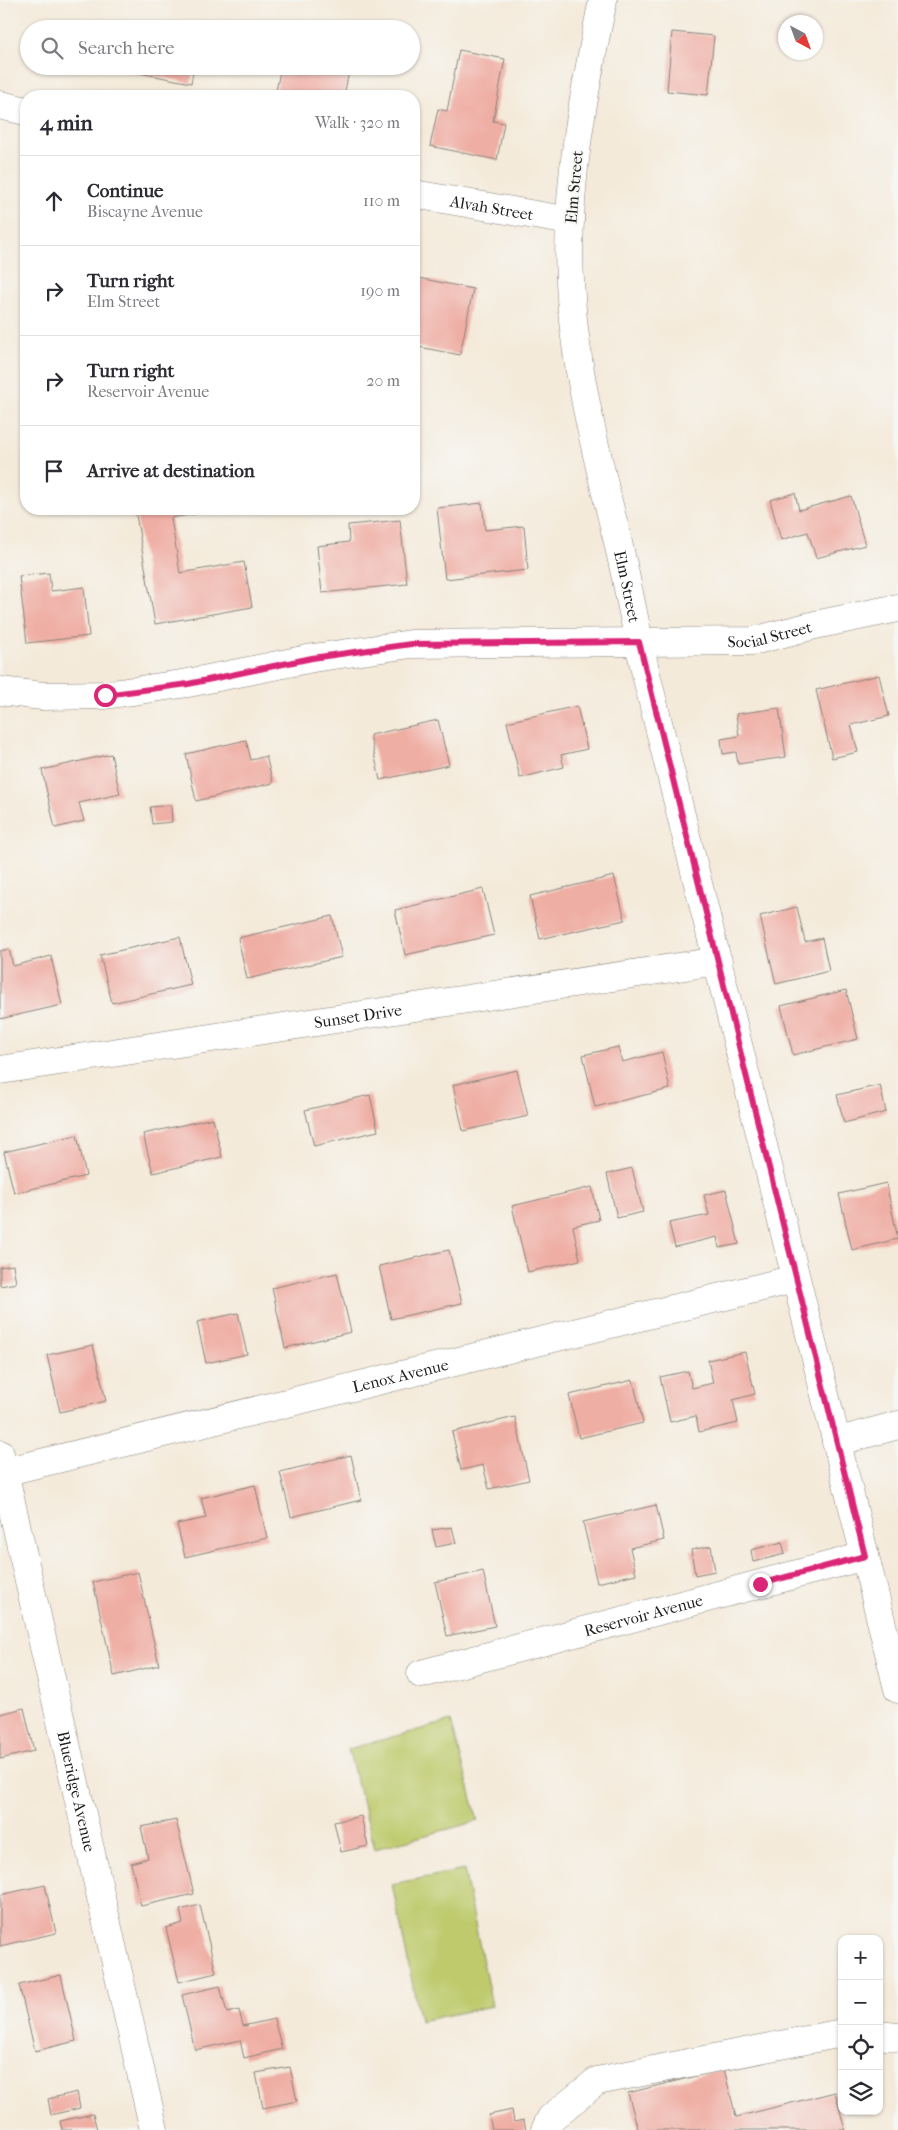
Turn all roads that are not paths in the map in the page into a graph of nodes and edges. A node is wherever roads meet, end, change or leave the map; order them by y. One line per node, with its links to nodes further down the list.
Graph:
1 (603, 0): 5 (street, Elm Street)
2 (0, 105): 3 (street)
3 (20, 110)
4 (420, 195): 5 (street, Alvah Street)
5 (570, 221): 7 (street, Elm Street)
6 (898, 608): 7 (street, Social Street)
7 (639, 642): 8 (street, Social Street); 9 (street, Elm Street)
8 (0, 691)
9 (718, 961): 10 (street, Sunset Drive); 11 (street, Elm Street)
10 (0, 1070)
11 (796, 1279): 13 (street, Elm Street); 14 (street, Lenox Avenue)
12 (898, 1425): 13 (street)
13 (836, 1442): 15 (street, Elm Street)
14 (2, 1463): 19 (street, Blueridge Avenue)
15 (865, 1556): 16 (street, Reservoir Avenue); 17 (street, Elm Street)
16 (421, 1674)
17 (898, 1688)
18 (838, 2034): 20 (street)
19 (154, 2130)
20 (545, 2130)

